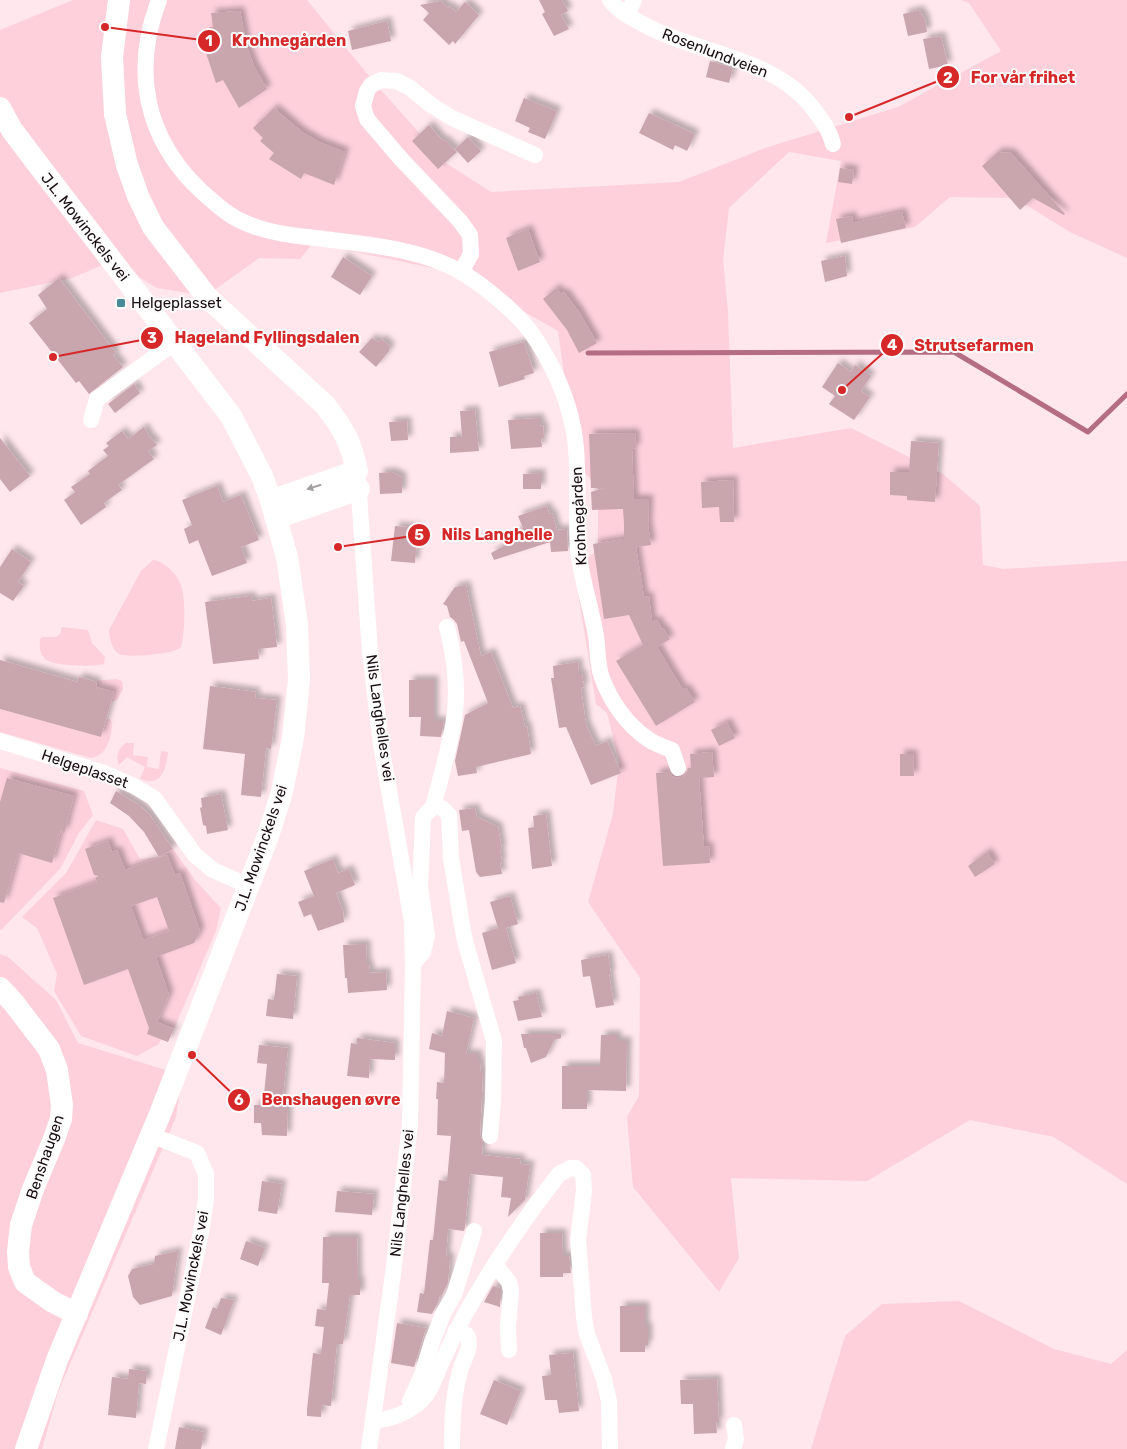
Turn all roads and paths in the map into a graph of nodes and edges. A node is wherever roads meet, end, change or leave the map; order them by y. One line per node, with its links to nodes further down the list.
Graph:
1 (119, 0): 12 (main road)
2 (159, 0): 9 (street, Krohnegården)
3 (610, 0): 5 (street, Rosenlundveien)
4 (634, 0): 5 (street)
5 (627, 16): 7 (street, Rosenlundveien)
6 (0, 108): 10 (main road, J.L. Mowinckels vei)
7 (833, 144)
8 (535, 156): 9 (street)
9 (461, 272): 16 (street, Krohnegården)
10 (175, 342): 11 (street); 13 (main road, J.L. Mowinckels vei)
11 (91, 420)
12 (358, 480): 13 (main road); 19 (street, Nils Langhelles vei)
13 (274, 509): 18 (main road, J.L. Mowinckels vei)
14 (447, 627): 17 (street)
15 (0, 741): 18 (street, Helgeplasset)
16 (678, 768)
17 (433, 807): 19 (street); 22 (street)
18 (248, 886): 21 (main road, J.L. Mowinckels vei)
19 (413, 964): 29 (street, Nils Langhelles vei)
20 (0, 988): 25 (main road, Benshaugen)
21 (151, 1135): 25 (main road, J.L. Mowinckels vei); 32 (street, J.L. Mowinckels vei)
22 (490, 1136)
23 (474, 1231): 28 (street)
24 (495, 1264): 26 (street); 27 (street); 35 (street)
25 (77, 1314): 31 (main road, J.L. Mowinckels vei)
26 (456, 1330): 28 (street); 34 (street)
27 (509, 1350)
28 (413, 1406): 29 (street)
29 (373, 1420): 33 (street, Nils Langhelles vei)
30 (734, 1425): 36 (street)
31 (26, 1449)
32 (156, 1449)
33 (369, 1449)
34 (452, 1449)
35 (610, 1449)
36 (733, 1449)

